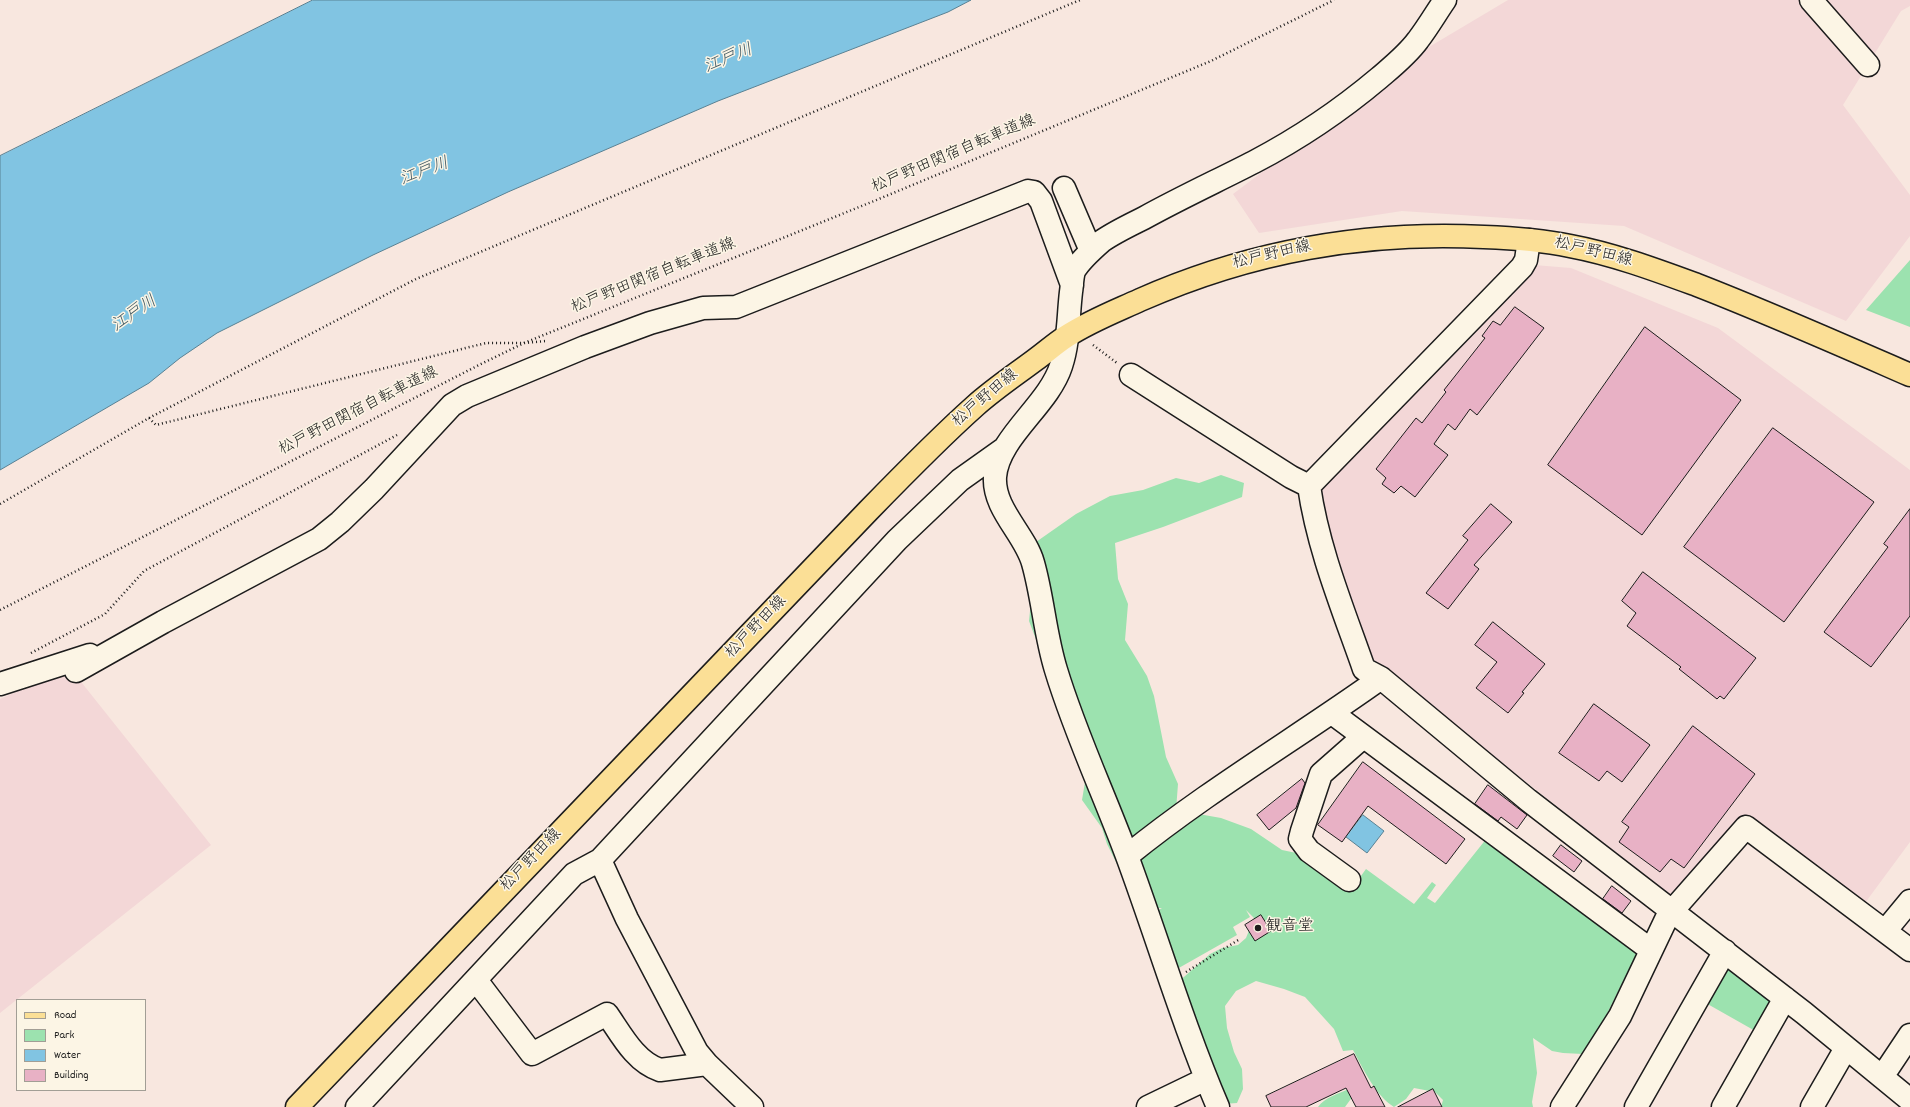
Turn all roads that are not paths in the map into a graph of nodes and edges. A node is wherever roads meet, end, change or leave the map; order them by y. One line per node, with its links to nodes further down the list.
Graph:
1 (1445, 0): 6 (street)
2 (1811, 0): 3 (street)
3 (1868, 65)
4 (1064, 188): 6 (street)
5 (1529, 240): 8 (main road, 松戸野田線); 10 (main road, 松戸野田線); 12 (street)
6 (1091, 251): 7 (street)
7 (1072, 285): 8 (street); 13 (street)
8 (1068, 335): 11 (street); 36 (main road, 松戸野田線)
9 (1131, 375): 12 (street)
10 (1910, 375)
11 (1004, 448): 19 (street); 20 (street)
12 (1309, 486): 15 (street)
13 (99, 658): 14 (street); 16 (street)
14 (76, 671)
15 (1381, 678): 17 (street); 23 (street)
16 (0, 684)
17 (1332, 713): 18 (street); 19 (street)
18 (1364, 737): 21 (street); 25 (street)
19 (1127, 856): 34 (street)
20 (600, 860): 28 (street); 32 (street)
21 (1349, 880)
22 (1910, 901): 24 (street)
23 (1672, 910): 24 (street); 25 (street); 27 (street)
24 (1886, 930): 26 (street)
25 (1651, 950): 41 (street)
26 (1910, 950)
27 (1725, 951): 29 (street); 42 (street)
28 (476, 980): 32 (street); 37 (street)
29 (1786, 998): 31 (street); 43 (street)
30 (1910, 1035): 33 (street)
31 (1846, 1048): 33 (street); 44 (street)
32 (707, 1064): 38 (street)
33 (1882, 1077): 35 (street)
34 (1206, 1079): 39 (street); 40 (street)
35 (1903, 1101)
36 (297, 1107)
37 (357, 1107)
38 (752, 1107)
39 (1148, 1107)
40 (1218, 1107)
41 (1563, 1107)
42 (1636, 1107)
43 (1723, 1107)
44 (1812, 1107)

